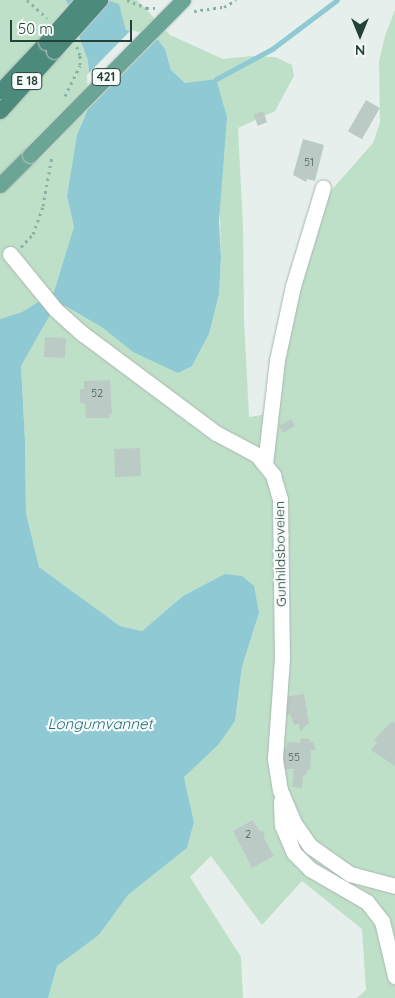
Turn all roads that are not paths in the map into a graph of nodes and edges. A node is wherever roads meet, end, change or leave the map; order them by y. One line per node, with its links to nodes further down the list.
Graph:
1 (83, 0): 5 (highway, E 18, bridge)
2 (100, 0): 5 (highway, E 18, bridge)
3 (172, 0): 8 (main road, 421)
4 (183, 0): 8 (main road, 421, bridge)
5 (50, 46): 6 (highway, E 18); 7 (highway, E 18)
6 (0, 92)
7 (0, 111)
8 (27, 152): 9 (main road, 421); 10 (main road, 421)
9 (0, 174)
10 (0, 185)
11 (323, 187): 13 (street)
12 (10, 254): 13 (street, Gunhildsboveien)
13 (264, 464): 14 (street, Gunhildsboveien)
14 (280, 790): 15 (street, Gunhildsboveien); 16 (street)
15 (395, 886)
16 (395, 976)

